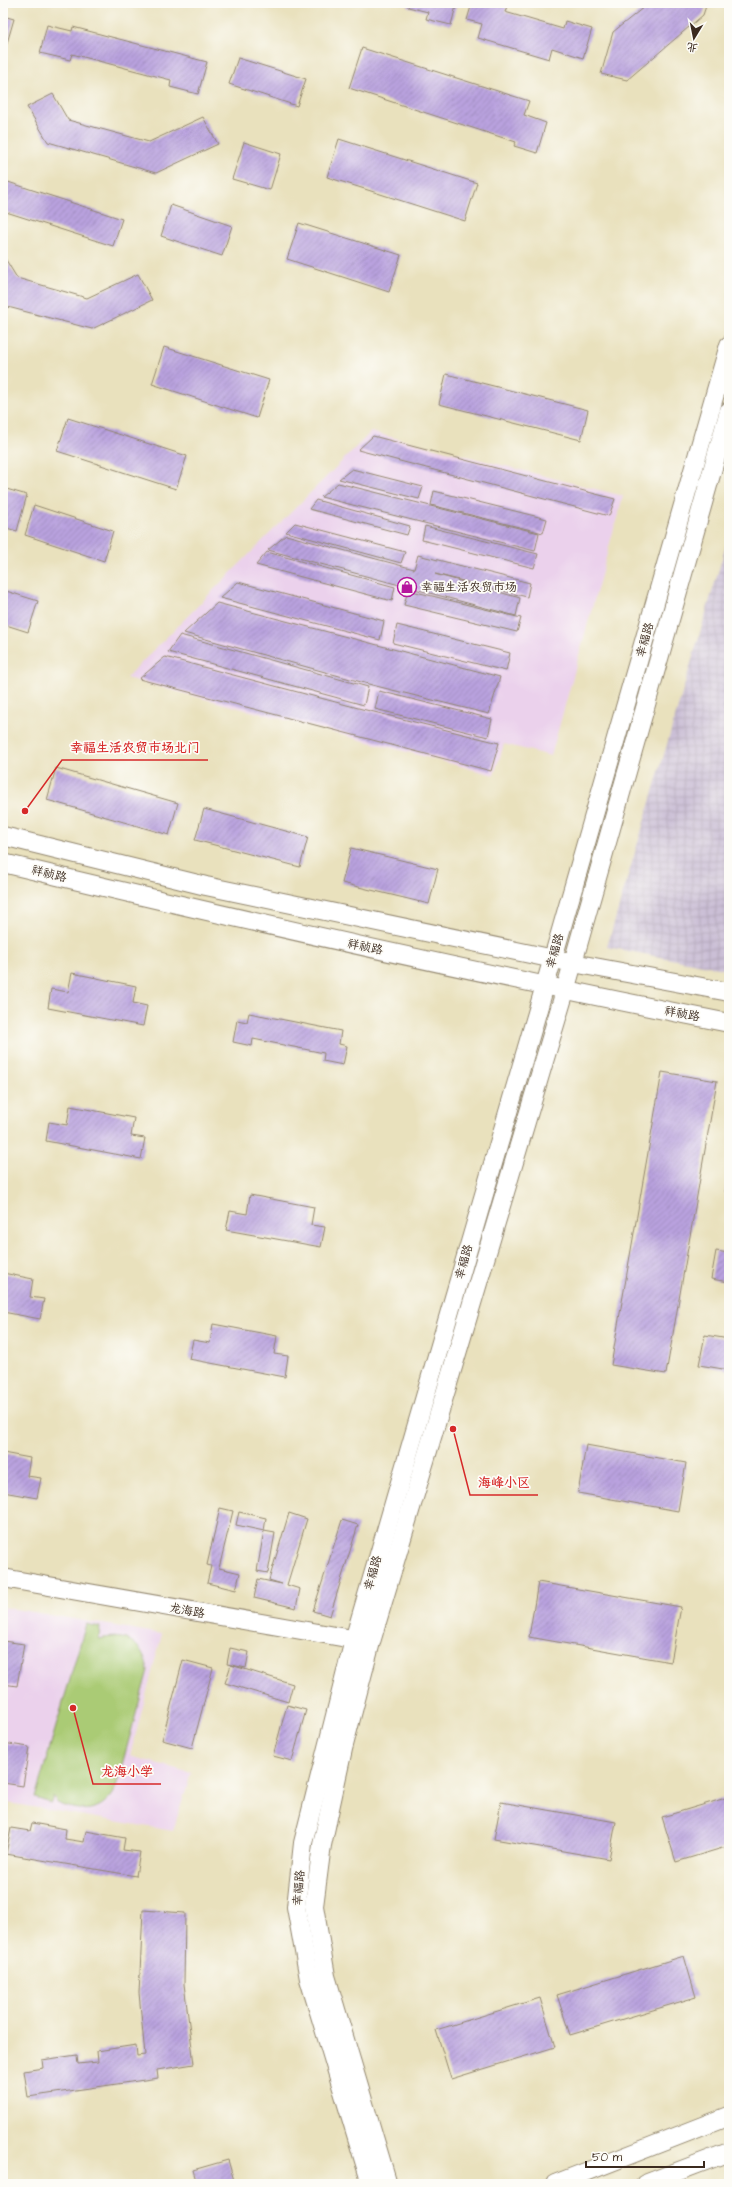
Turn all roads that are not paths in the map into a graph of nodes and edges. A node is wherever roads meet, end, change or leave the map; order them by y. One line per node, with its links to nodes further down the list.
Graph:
1 (729, 346): 5 (main road, 幸福路)
2 (729, 411): 6 (main road, 幸福路)
3 (3, 836): 5 (main road)
4 (3, 863): 7 (main road, 祥祯路)
5 (553, 958): 6 (main road); 7 (main road, 幸福路)
6 (573, 963): 8 (main road, 幸福路); 9 (main road)
7 (545, 986): 8 (main road, 祥祯路); 12 (main road, 幸福路)
8 (565, 991): 10 (main road, 祥祯路); 12 (main road, 幸福路)
9 (729, 992)
10 (729, 1023)
11 (3, 1578): 12 (main road, 龙海路)
12 (362, 1641): 15 (main road, 幸福路); 16 (main road, 幸福路)
13 (729, 2116): 17 (main road)
14 (729, 2152): 18 (main road)
15 (371, 2184)
16 (388, 2184)
17 (555, 2184)
18 (645, 2184)

